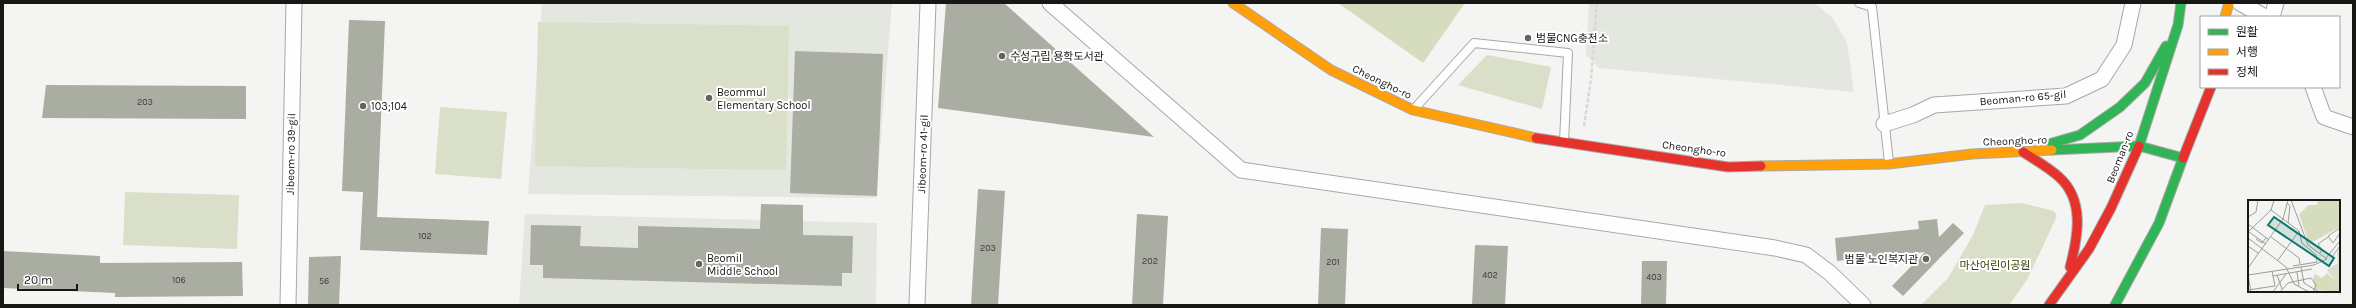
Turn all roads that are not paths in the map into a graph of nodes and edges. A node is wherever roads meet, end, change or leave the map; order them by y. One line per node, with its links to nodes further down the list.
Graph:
1 (294, 3): 26 (street, Jibeom-ro 39-gil)
2 (928, 3): 27 (street, Jibeom-ro 41-gil)
3 (1050, 3): 28 (street)
4 (1233, 3): 17 (main road, Cheongho-ro)
5 (1859, 3): 18 (lane)
6 (2133, 3): 18 (street, Beoman-ro 65-gil)
7 (2181, 3): 14 (main road, Beoman-ro)
8 (2229, 3): 11 (main road)
9 (2240, 3): 12 (street)
10 (2276, 3): 13 (street)
11 (2225, 16)
12 (2263, 16)
13 (2272, 16)
14 (2178, 26): 21 (main road, Beoman-ro); 22 (main road)
15 (2211, 88): 23 (main road)
16 (2313, 88): 19 (street)
17 (1413, 110): 20 (main road, Cheongho-ro); 20 (lane)
18 (1884, 124): 24 (lane)
19 (2353, 127)
20 (1564, 142): 24 (main road, Cheongho-ro)
21 (2139, 146): 22 (main road, Cheongho-ro); 23 (main road, Cheongho-ro); 25 (main road, Beoman-ro)
22 (2023, 152): 24 (main road, Cheongho-ro); 25 (main road)
23 (2183, 158): 30 (main road)
24 (1889, 164)
25 (2065, 283): 29 (main road, Beoman-ro)
26 (288, 305)
27 (917, 305)
28 (1863, 305)
29 (2049, 305)
30 (2115, 305)

